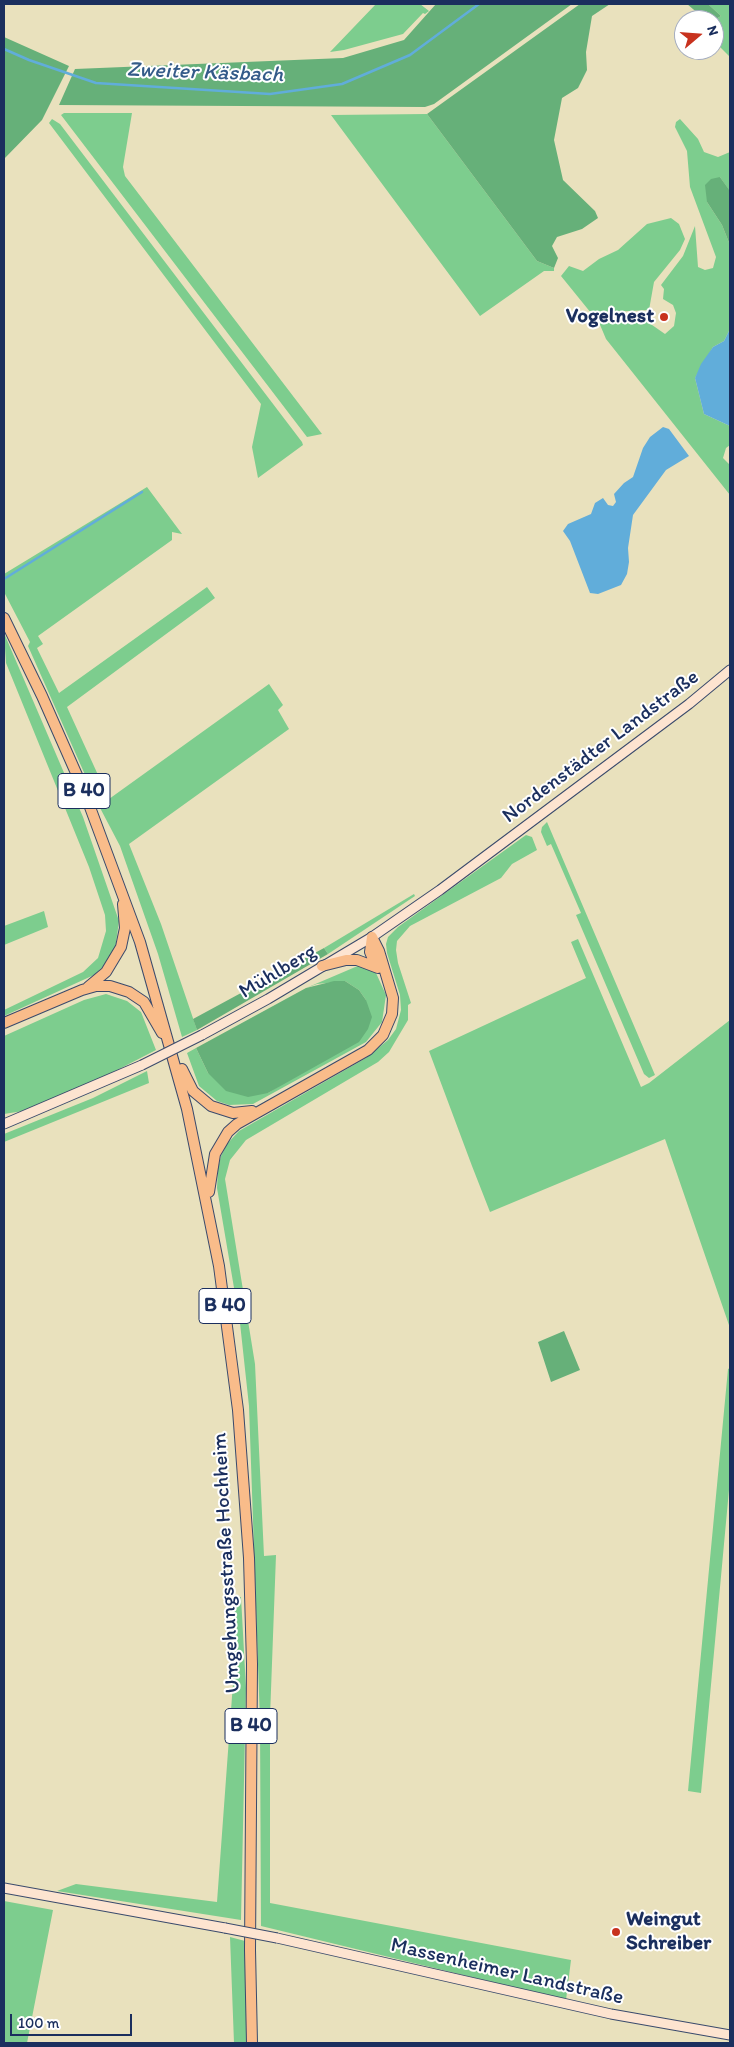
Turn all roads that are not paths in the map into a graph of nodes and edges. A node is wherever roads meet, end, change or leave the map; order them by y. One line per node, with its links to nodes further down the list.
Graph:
1 (4, 618): 3 (main road, B 40)
2 (730, 670): 4 (main road, Nordenstädter Landstraße)
3 (121, 888): 8 (main road); 10 (main road, B 40)
4 (372, 936): 5 (main road, Mühlberg); 6 (main road); 7 (main road)
5 (322, 966): 6 (main road); 13 (main road, Mühlberg, bridge)
6 (378, 968): 7 (main road)
7 (389, 982): 12 (main road)
8 (82, 990): 9 (main road); 11 (main road)
9 (4, 1023)
10 (169, 1039): 11 (main road, B 40); 12 (main road)
11 (174, 1058): 14 (main road, B 40)
12 (262, 1108): 14 (main road)
13 (4, 1124)
14 (208, 1203): 17 (main road, Umgehungsstraße Hochheim / B 40)
15 (4, 1888): 16 (main road, Massenheimer Landstraße, bridge)
16 (730, 2035)
17 (252, 2043)

